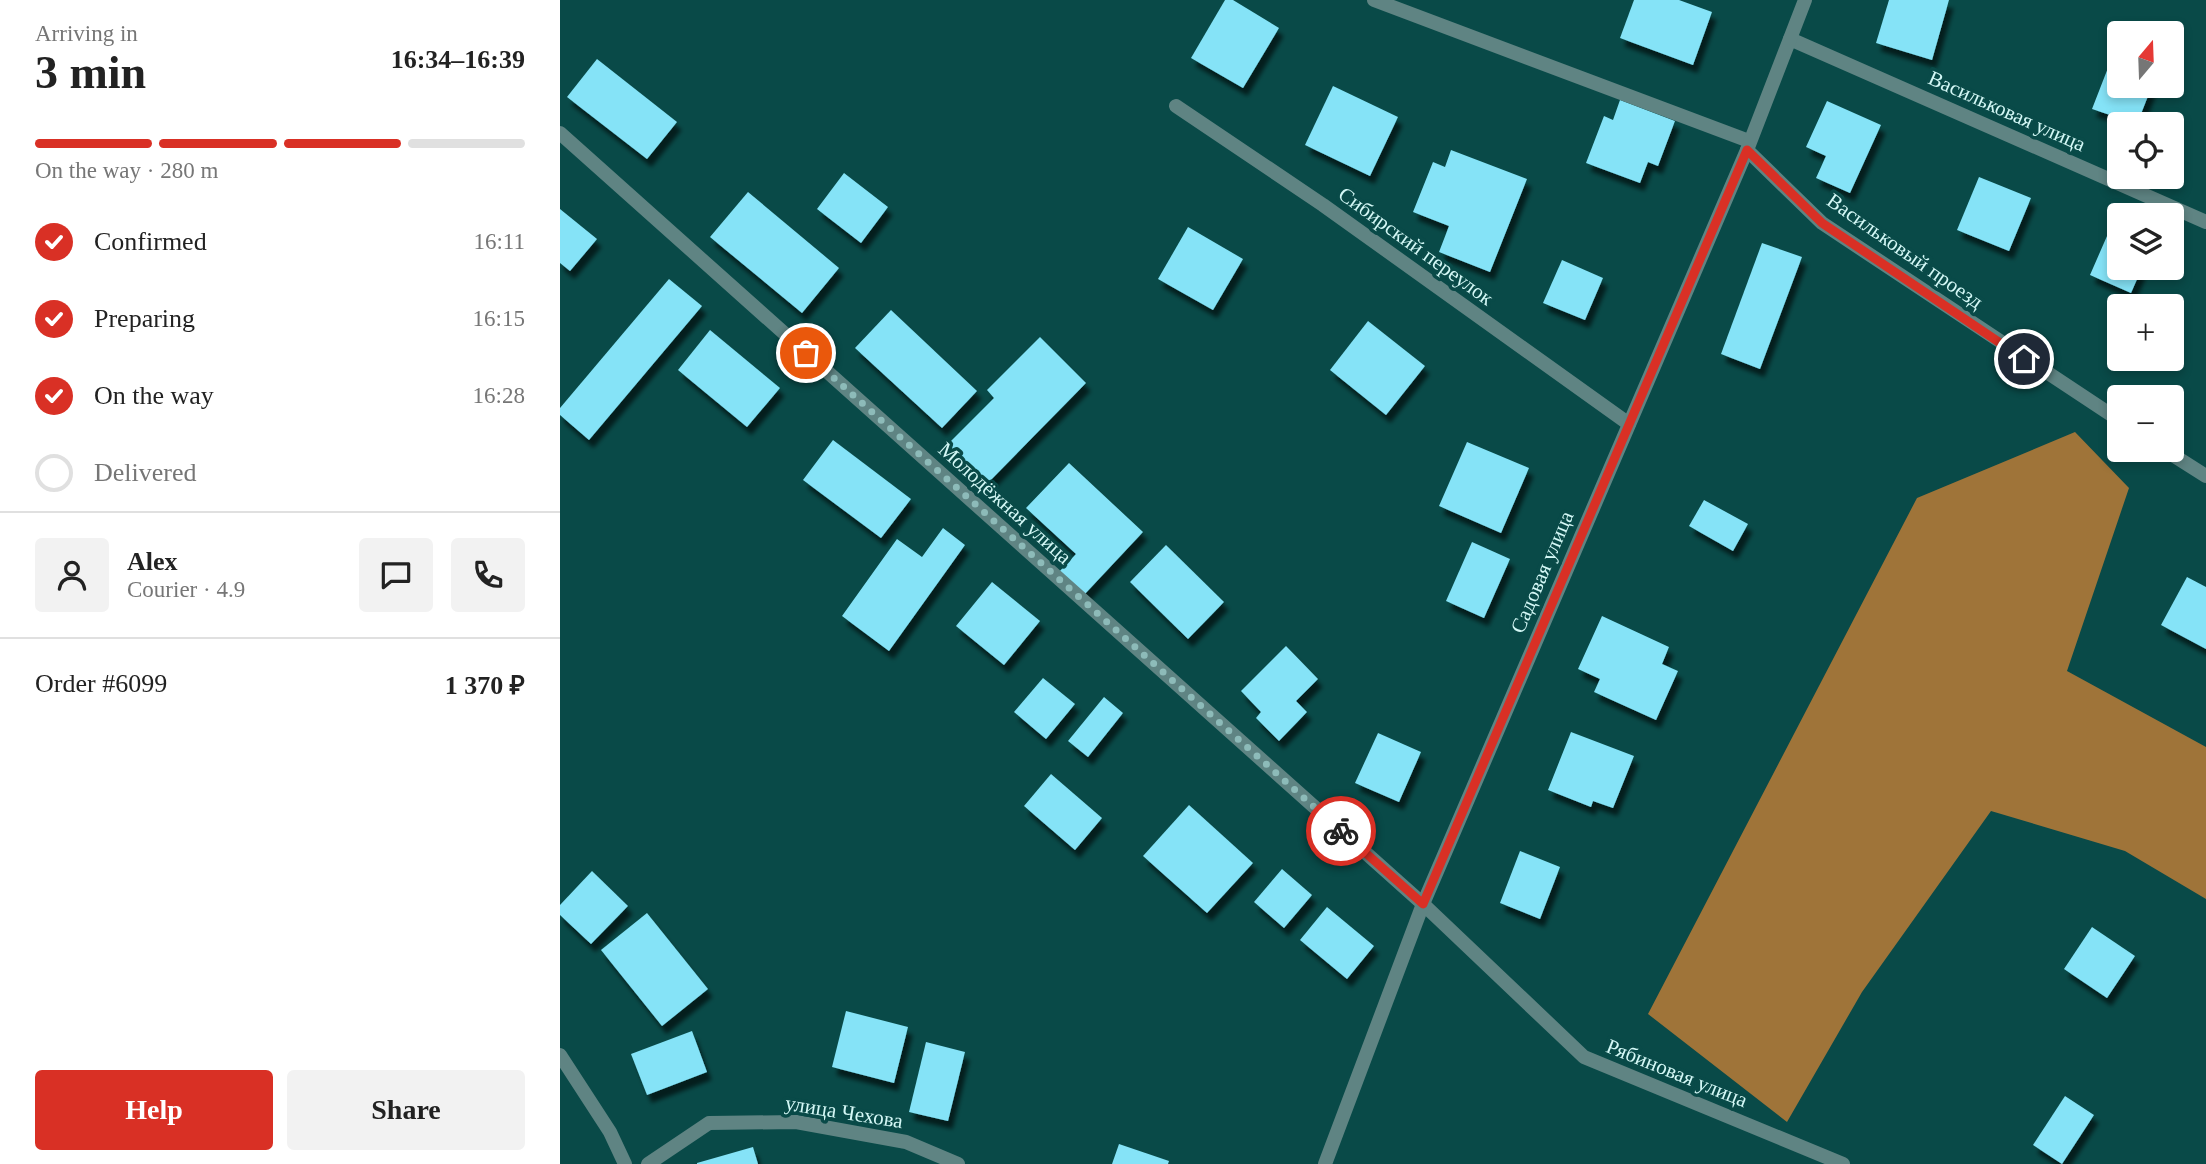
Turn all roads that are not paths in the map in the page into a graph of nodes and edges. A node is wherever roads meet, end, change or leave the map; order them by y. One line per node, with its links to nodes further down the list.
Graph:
1 (1374, 0): 6 (street)
2 (1805, 0): 3 (street, Садовая улица)
3 (1790, 39): 6 (street, Садовая улица); 7 (street, Васильковая улица)
4 (1176, 106): 9 (street, Сибирский переулок)
5 (560, 132): 12 (street, Молодёжная улица)
6 (1748, 146): 8 (street, Васильковый проезд); 9 (street, Садовая улица)
7 (2206, 222)
8 (2107, 412)
9 (1629, 424): 12 (street, Садовая улица)
10 (2184, 462): 11 (street)
11 (2206, 476)
12 (1423, 904): 17 (street, Садовая улица); 18 (street, Рябиновая улица)
13 (560, 1055): 14 (street)
14 (625, 1164)
15 (648, 1164): 16 (street, улица Чехова)
16 (958, 1164)
17 (1325, 1164)
18 (1843, 1164)

